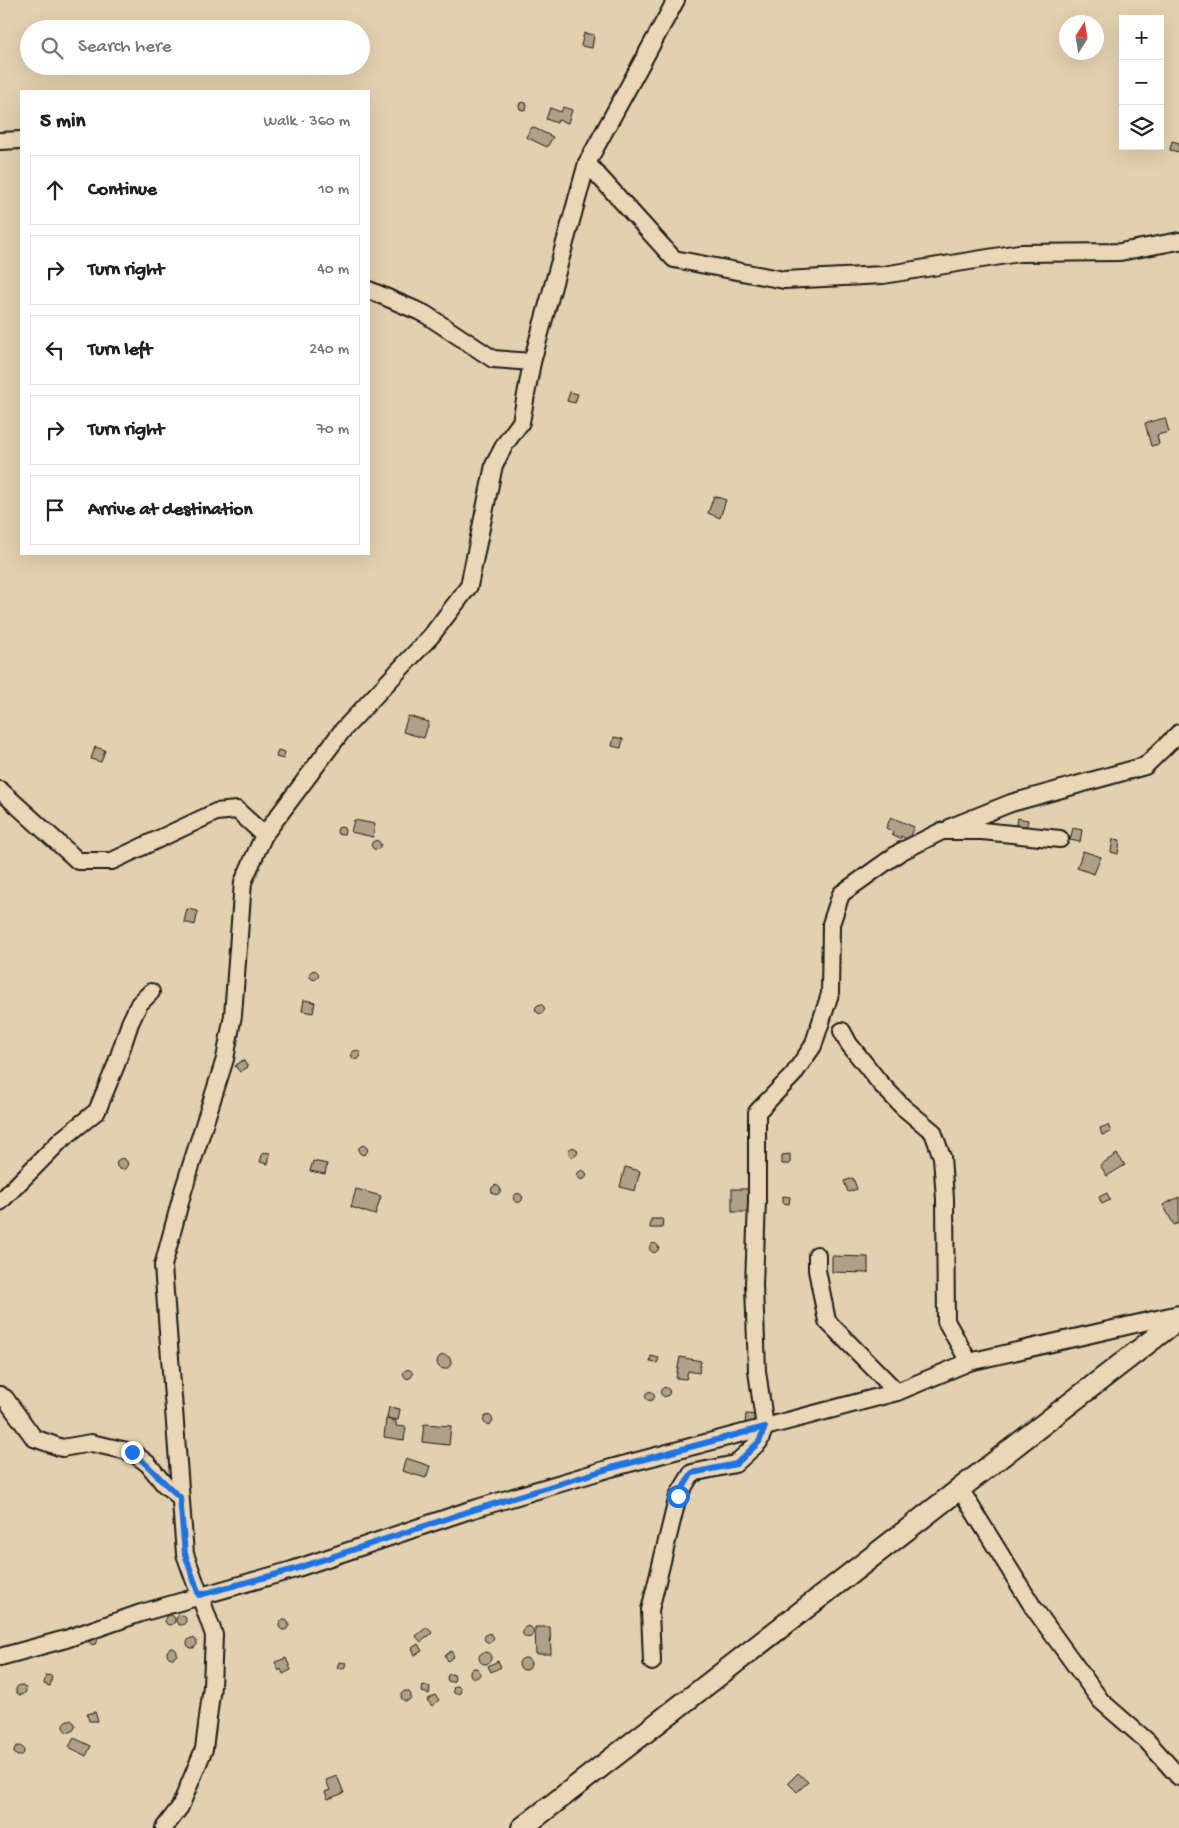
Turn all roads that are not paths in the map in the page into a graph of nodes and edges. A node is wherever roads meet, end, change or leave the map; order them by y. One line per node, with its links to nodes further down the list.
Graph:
1 (676, 0): 4 (street)
2 (20, 140): 3 (street)
3 (0, 141)
4 (587, 163): 5 (street); 7 (street)
5 (1179, 241)
6 (370, 290): 7 (street)
7 (532, 362): 11 (street)
8 (1179, 733): 10 (street)
9 (0, 790): 11 (street)
10 (942, 831): 12 (street); 22 (street)
11 (264, 834): 24 (street)
12 (1060, 839)
13 (151, 992): 15 (street)
14 (842, 1031): 19 (street)
15 (0, 1202)
16 (817, 1255): 20 (street)
17 (1179, 1314): 19 (street)
18 (1179, 1319): 23 (main road)
19 (969, 1362): 20 (street)
20 (897, 1392): 22 (street)
21 (0, 1395): 24 (street)
22 (765, 1427): 25 (street); 27 (street)
23 (960, 1489): 28 (street); 30 (main road)
24 (180, 1497): 25 (street)
25 (199, 1595): 26 (street); 29 (street)
26 (0, 1657)
27 (652, 1662)
28 (1179, 1777)
29 (164, 1828)
30 (522, 1828)

